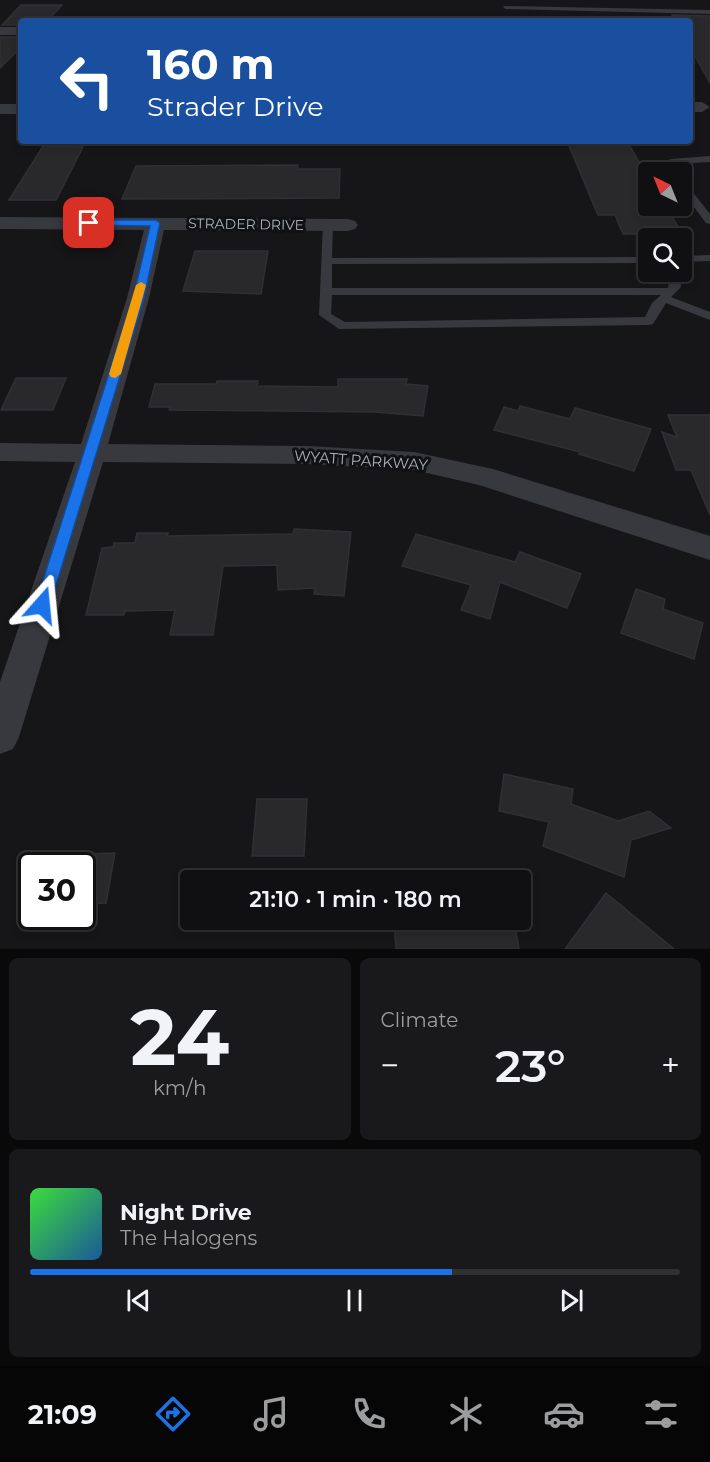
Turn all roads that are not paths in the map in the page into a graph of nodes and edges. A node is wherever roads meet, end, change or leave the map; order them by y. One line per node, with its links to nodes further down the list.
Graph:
1 (505, 7): 2 (lane)
2 (710, 12)
3 (0, 31): 4 (street)
4 (18, 31)
5 (0, 109): 6 (street)
6 (18, 109)
7 (710, 159): 8 (lane)
8 (671, 162)
9 (692, 197): 10 (lane)
10 (710, 221)
11 (156, 223): 12 (street, STRADER DRIVE); 13 (street, STRADER DRIVE); 23 (street)
12 (0, 224)
13 (338, 224): 17 (lane)
14 (710, 258): 15 (lane)
15 (692, 259)
16 (638, 260): 17 (lane)
17 (328, 261): 19 (lane)
18 (675, 282): 20 (lane)
19 (326, 292): 20 (lane); 20 (lane)
20 (667, 295): 21 (lane)
21 (710, 316)
22 (0, 452): 23 (street, WYATT PARKWAY)
23 (92, 452): 24 (street, WYATT PARKWAY); 25 (street)
24 (710, 548)
25 (0, 737)

